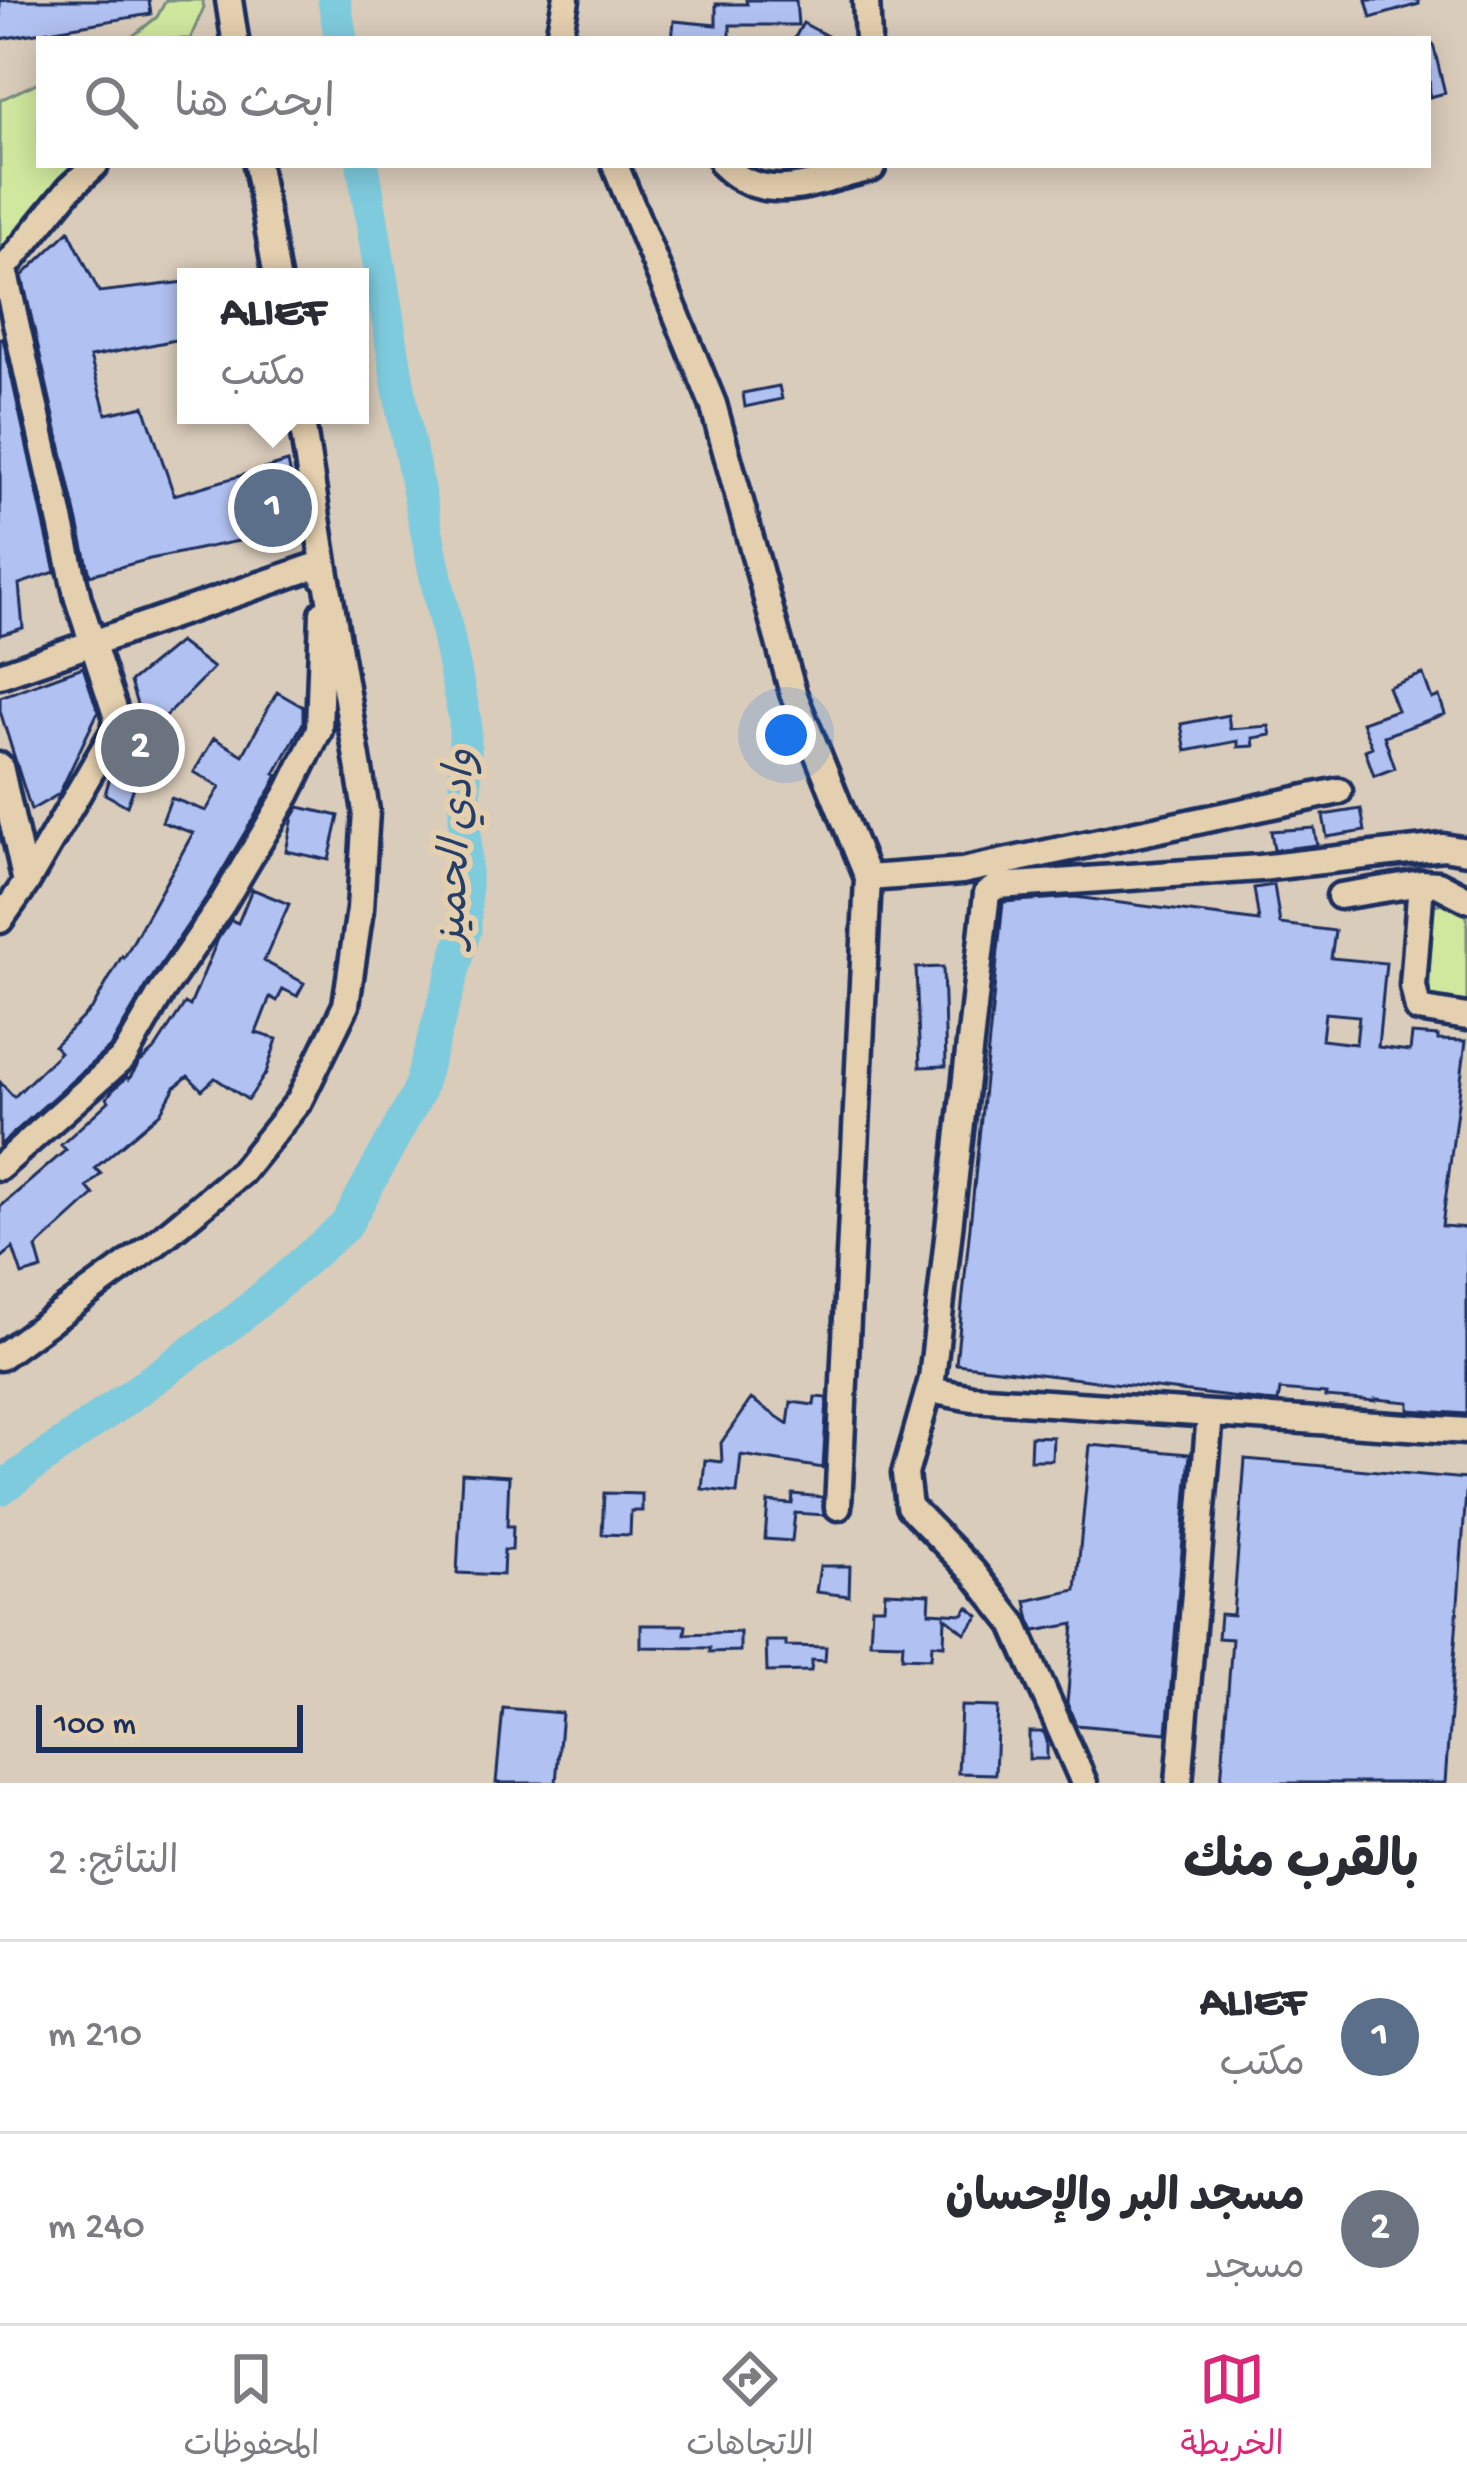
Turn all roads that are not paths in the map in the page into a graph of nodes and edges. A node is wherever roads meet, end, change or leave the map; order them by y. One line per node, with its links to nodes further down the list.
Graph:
1 (566, 0): 6 (street)
2 (866, 0): 7 (street)
3 (229, 5): 4 (street); 5 (street)
4 (214, 36)
5 (234, 36)
6 (562, 36)
7 (868, 36)
8 (91, 168): 14 (street)
9 (258, 168): 13 (street)
10 (616, 168): 22 (street)
11 (727, 168): 12 (street)
12 (872, 168)
13 (275, 268)
14 (2, 272): 17 (street)
15 (302, 424): 16 (street)
16 (324, 563): 17 (street); 29 (street); 30 (street)
17 (91, 644): 18 (street); 23 (street)
18 (0, 675)
19 (0, 766): 23 (street)
20 (1339, 791): 22 (street)
21 (1467, 851): 31 (street)
22 (868, 878): 34 (street)
23 (26, 883): 27 (street)
24 (1421, 883): 25 (street); 26 (street); 28 (street)
25 (1340, 896)
26 (1467, 899)
27 (0, 920)
28 (1467, 1017)
29 (0, 1167)
30 (0, 1357)
31 (930, 1390): 32 (street); 35 (street)
32 (1210, 1414): 33 (street); 36 (street)
33 (1467, 1431)
34 (838, 1507)
35 (1084, 1783)
36 (1178, 1783)

